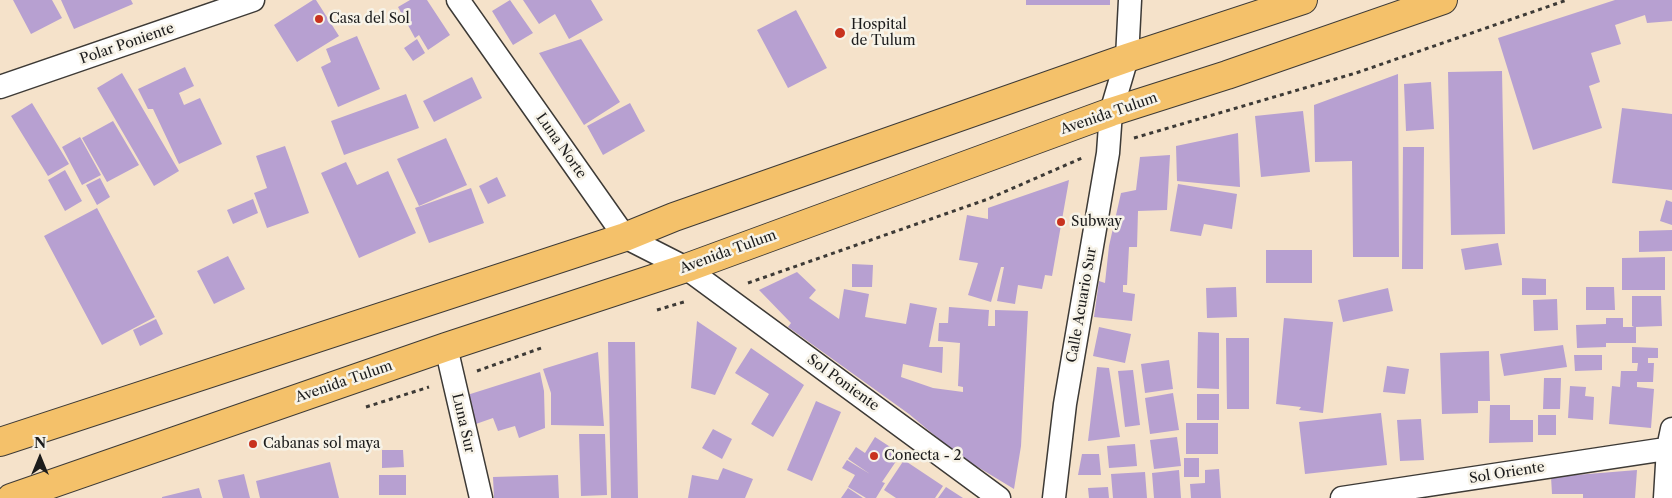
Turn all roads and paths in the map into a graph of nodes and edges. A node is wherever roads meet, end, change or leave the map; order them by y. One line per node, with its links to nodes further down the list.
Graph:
1 (254, 0): 8 (street, Polar Poniente)
2 (458, 0): 11 (street, Luna Norte)
3 (1130, 0): 7 (street, Calle Acuario Sur)
4 (1303, 0): 7 (main road)
5 (1443, 0): 9 (main road, Avenida Tulum)
6 (1566, 0): 10 (path)
7 (1127, 58): 9 (street, Calle Acuario Sur); 11 (main road)
8 (0, 87)
9 (1112, 112): 10 (street, Calle Acuario Sur); 12 (main road, Avenida Tulum)
10 (1109, 146): 13 (path); 24 (street, Calle Acuario Sur)
11 (625, 237): 12 (street, Luna Norte); 19 (main road)
12 (686, 268): 13 (street, Sol Poniente); 15 (main road, Avenida Tulum)
13 (720, 293): 14 (path); 23 (street, Sol Poniente)
14 (655, 310)
15 (446, 347): 17 (street, Luna Sur); 21 (main road, Avenida Tulum)
16 (545, 347): 17 (path)
17 (454, 379): 18 (path); 22 (street, Luna Sur)
18 (362, 408)
19 (0, 442)
20 (1671, 442): 25 (street, Sol Oriente); 26 (street)
21 (11, 498)
22 (481, 498)
23 (1000, 498)
24 (1054, 498)
25 (1342, 498)
26 (1665, 498)

